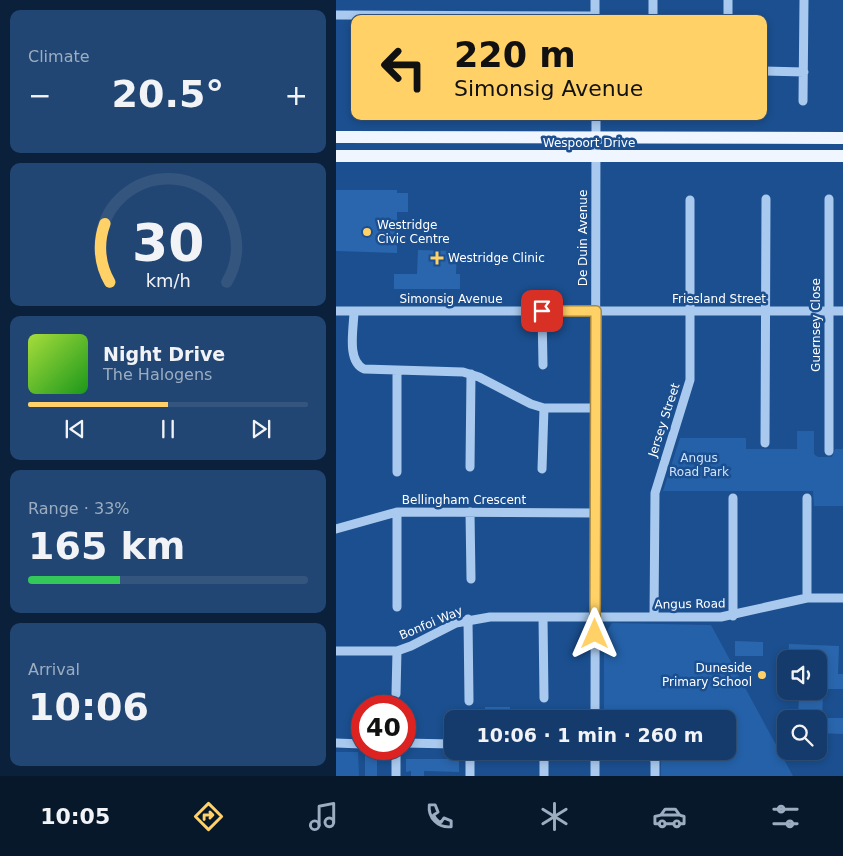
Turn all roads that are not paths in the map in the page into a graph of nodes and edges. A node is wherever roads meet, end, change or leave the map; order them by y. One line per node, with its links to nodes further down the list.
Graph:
1 (595, 0): 7 (street)
2 (653, 0): 8 (street)
3 (728, 0): 9 (street)
4 (804, 0): 11 (street)
5 (336, 15): 6 (street)
6 (351, 15)
7 (595, 15)
8 (653, 15)
9 (728, 15)
10 (767, 72): 11 (street)
11 (804, 72): 12 (street)
12 (803, 101)
13 (596, 120): 15 (street, De Duin Avenue)
14 (336, 137): 15 (main road, Wespoort Drive)
15 (596, 138): 16 (main road, Wespoort Drive); 18 (street, De Duin Avenue)
16 (843, 138)
17 (336, 156): 18 (main road, Wespoort Drive)
18 (596, 156): 19 (main road, Wespoort Drive); 26 (street, De Duin Avenue)
19 (843, 156)
20 (766, 199): 28 (street)
21 (690, 200): 27 (street, Jersey Street)
22 (829, 200): 29 (street, Guernsey Close)
23 (336, 311): 24 (street, Simonsig Avenue)
24 (354, 311): 25 (street, Simonsig Avenue); 32 (street)
25 (542, 311): 26 (street, Simonsig Avenue); 31 (street)
26 (596, 311): 27 (street, Friesland Street); 35 (street, De Duin Avenue)
27 (689, 311): 28 (street, Friesland Street); 54 (street, Jersey Street)
28 (765, 311): 29 (street, Friesland Street); 36 (street)
29 (828, 311): 30 (street, Friesland Street); 37 (street, Guernsey Close)
30 (843, 311)
31 (543, 365)
32 (397, 371): 33 (street); 40 (street)
33 (471, 374): 34 (street); 38 (street)
34 (544, 408): 35 (street); 39 (street)
35 (596, 408): 45 (street, De Duin Avenue)
36 (765, 443)
37 (828, 451)
38 (470, 467)
39 (542, 469)
40 (397, 472)
41 (733, 498): 51 (street)
42 (807, 498): 48 (street)
43 (396, 512): 44 (street, Bellingham Crescent); 46 (street, Bellingham Crescent); 50 (street)
44 (470, 512): 45 (street, Bellingham Crescent); 47 (street)
45 (595, 513): 53 (street, De Duin Avenue)
46 (336, 529)
47 (471, 579)
48 (808, 598): 49 (street, Angus Road); 51 (street, Angus Road)
49 (843, 598)
50 (397, 607)
51 (733, 616): 54 (street, Angus Road)
52 (543, 617): 53 (street, Bonfoi Way); 55 (street, Bonfoi Way); 59 (street)
53 (595, 617): 54 (street, Angus Road); 61 (street, De Duin Avenue)
54 (654, 617)
55 (468, 620): 57 (street, Bonfoi Way); 60 (street)
56 (336, 651): 57 (street, Bonfoi Way)
57 (397, 651): 58 (street)
58 (396, 694)
59 (544, 698)
60 (469, 701)
61 (595, 710)
62 (336, 743): 63 (street)
63 (351, 744)
64 (416, 744): 65 (street)
65 (444, 744)
66 (396, 760): 71 (street)
67 (470, 760): 72 (street)
68 (544, 760): 73 (street)
69 (595, 760): 74 (street)
70 (654, 760): 75 (street)
71 (396, 776)
72 (470, 776)
73 (544, 776)
74 (595, 776)
75 (654, 776)

